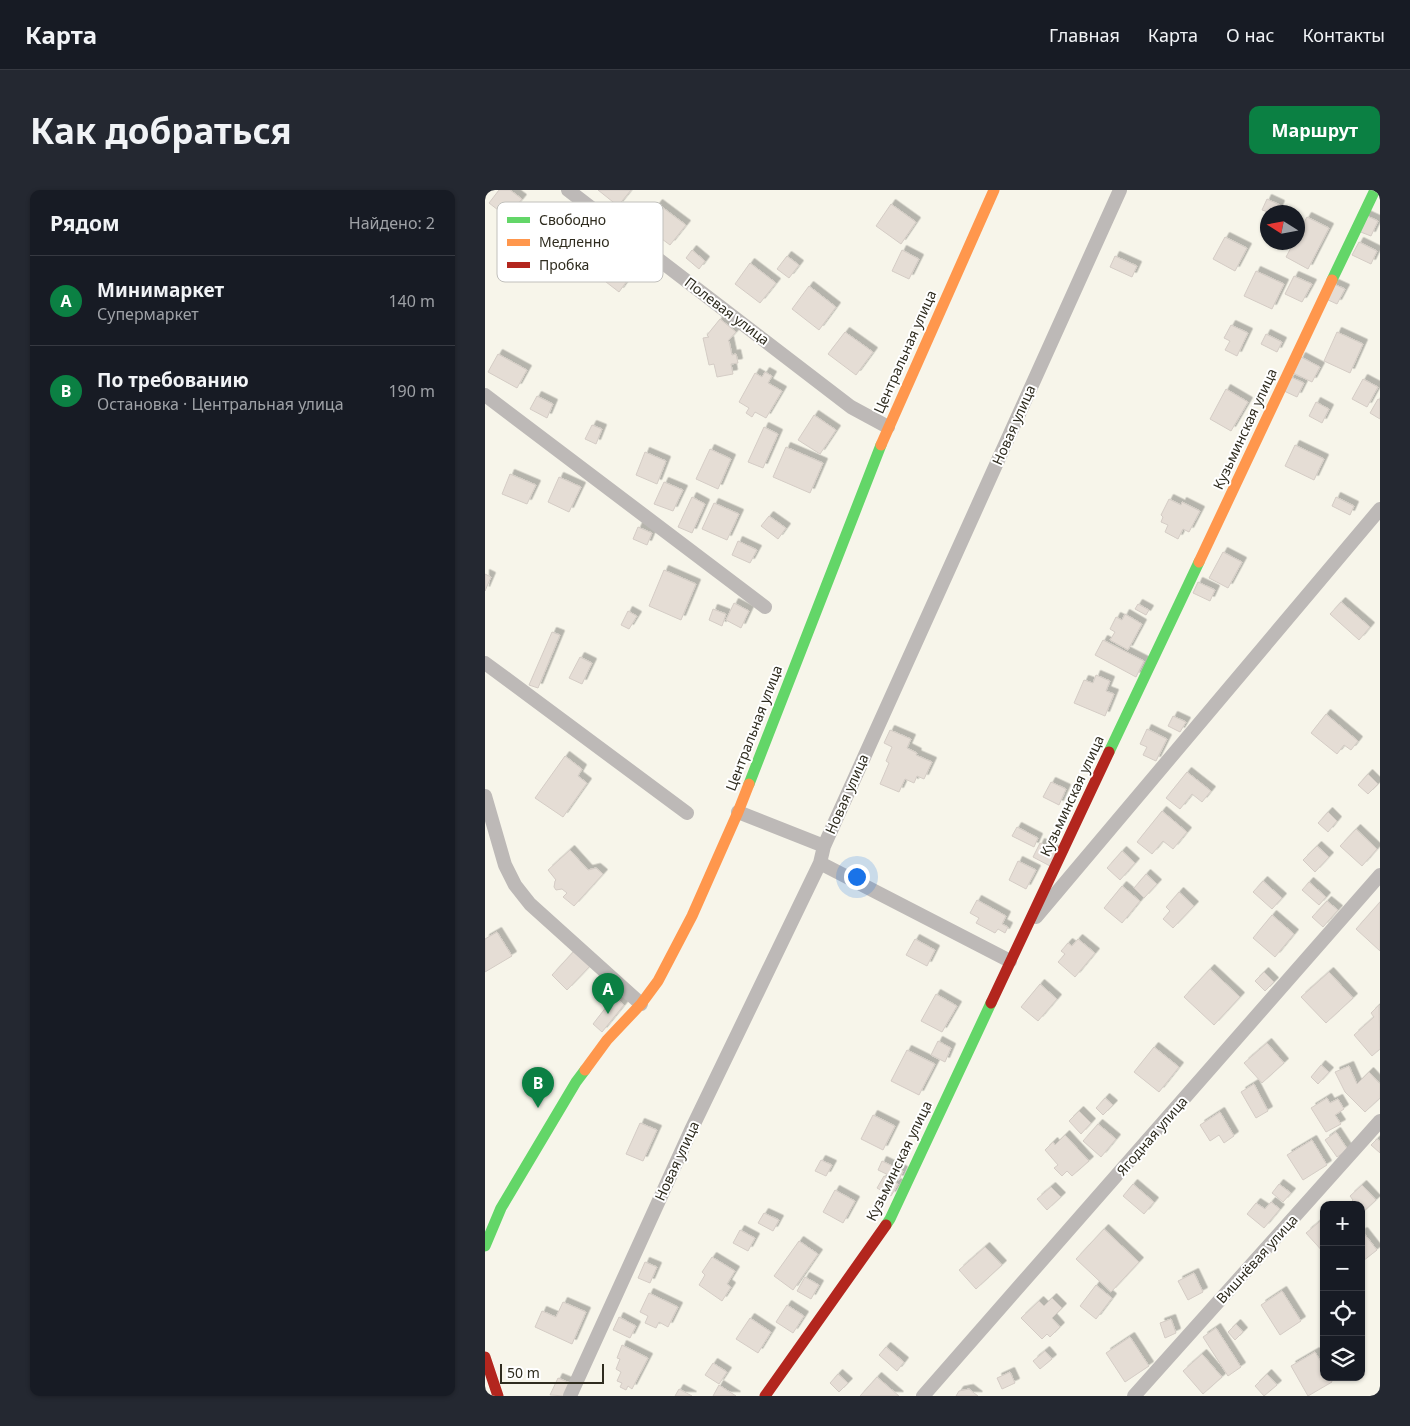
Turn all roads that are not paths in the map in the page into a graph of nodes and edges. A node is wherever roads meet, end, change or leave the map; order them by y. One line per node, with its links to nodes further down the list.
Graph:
1 (568, 190): 5 (street, Полевая улица)
2 (994, 190): 8 (street, Центральная улица)
3 (1121, 190): 15 (street, Новая улица)
4 (1375, 190): 18 (street, Кузьминская улица)
5 (584, 202)
6 (663, 263): 8 (street, Полевая улица)
7 (485, 395): 10 (street)
8 (888, 427): 13 (street, Центральная улица)
9 (1380, 509): 18 (street)
10 (765, 607)
11 (485, 663): 14 (street)
12 (485, 796): 20 (street)
13 (738, 812): 15 (street); 20 (street, Центральная улица)
14 (687, 813)
15 (824, 846): 16 (street, Новая улица)
16 (820, 863): 19 (street); 25 (street, Новая улица)
17 (1380, 875): 27 (street, Ягодная улица)
18 (1025, 930): 19 (street, Кузьминская улица)
19 (1010, 961): 26 (street, Кузьминская улица)
20 (641, 1004): 22 (street, Центральная улица)
21 (1380, 1121): 28 (street, Вишнёвая улица)
22 (485, 1246)
23 (485, 1357): 24 (street)
24 (498, 1396)
25 (570, 1396)
26 (765, 1396)
27 (923, 1396)
28 (1134, 1396)

